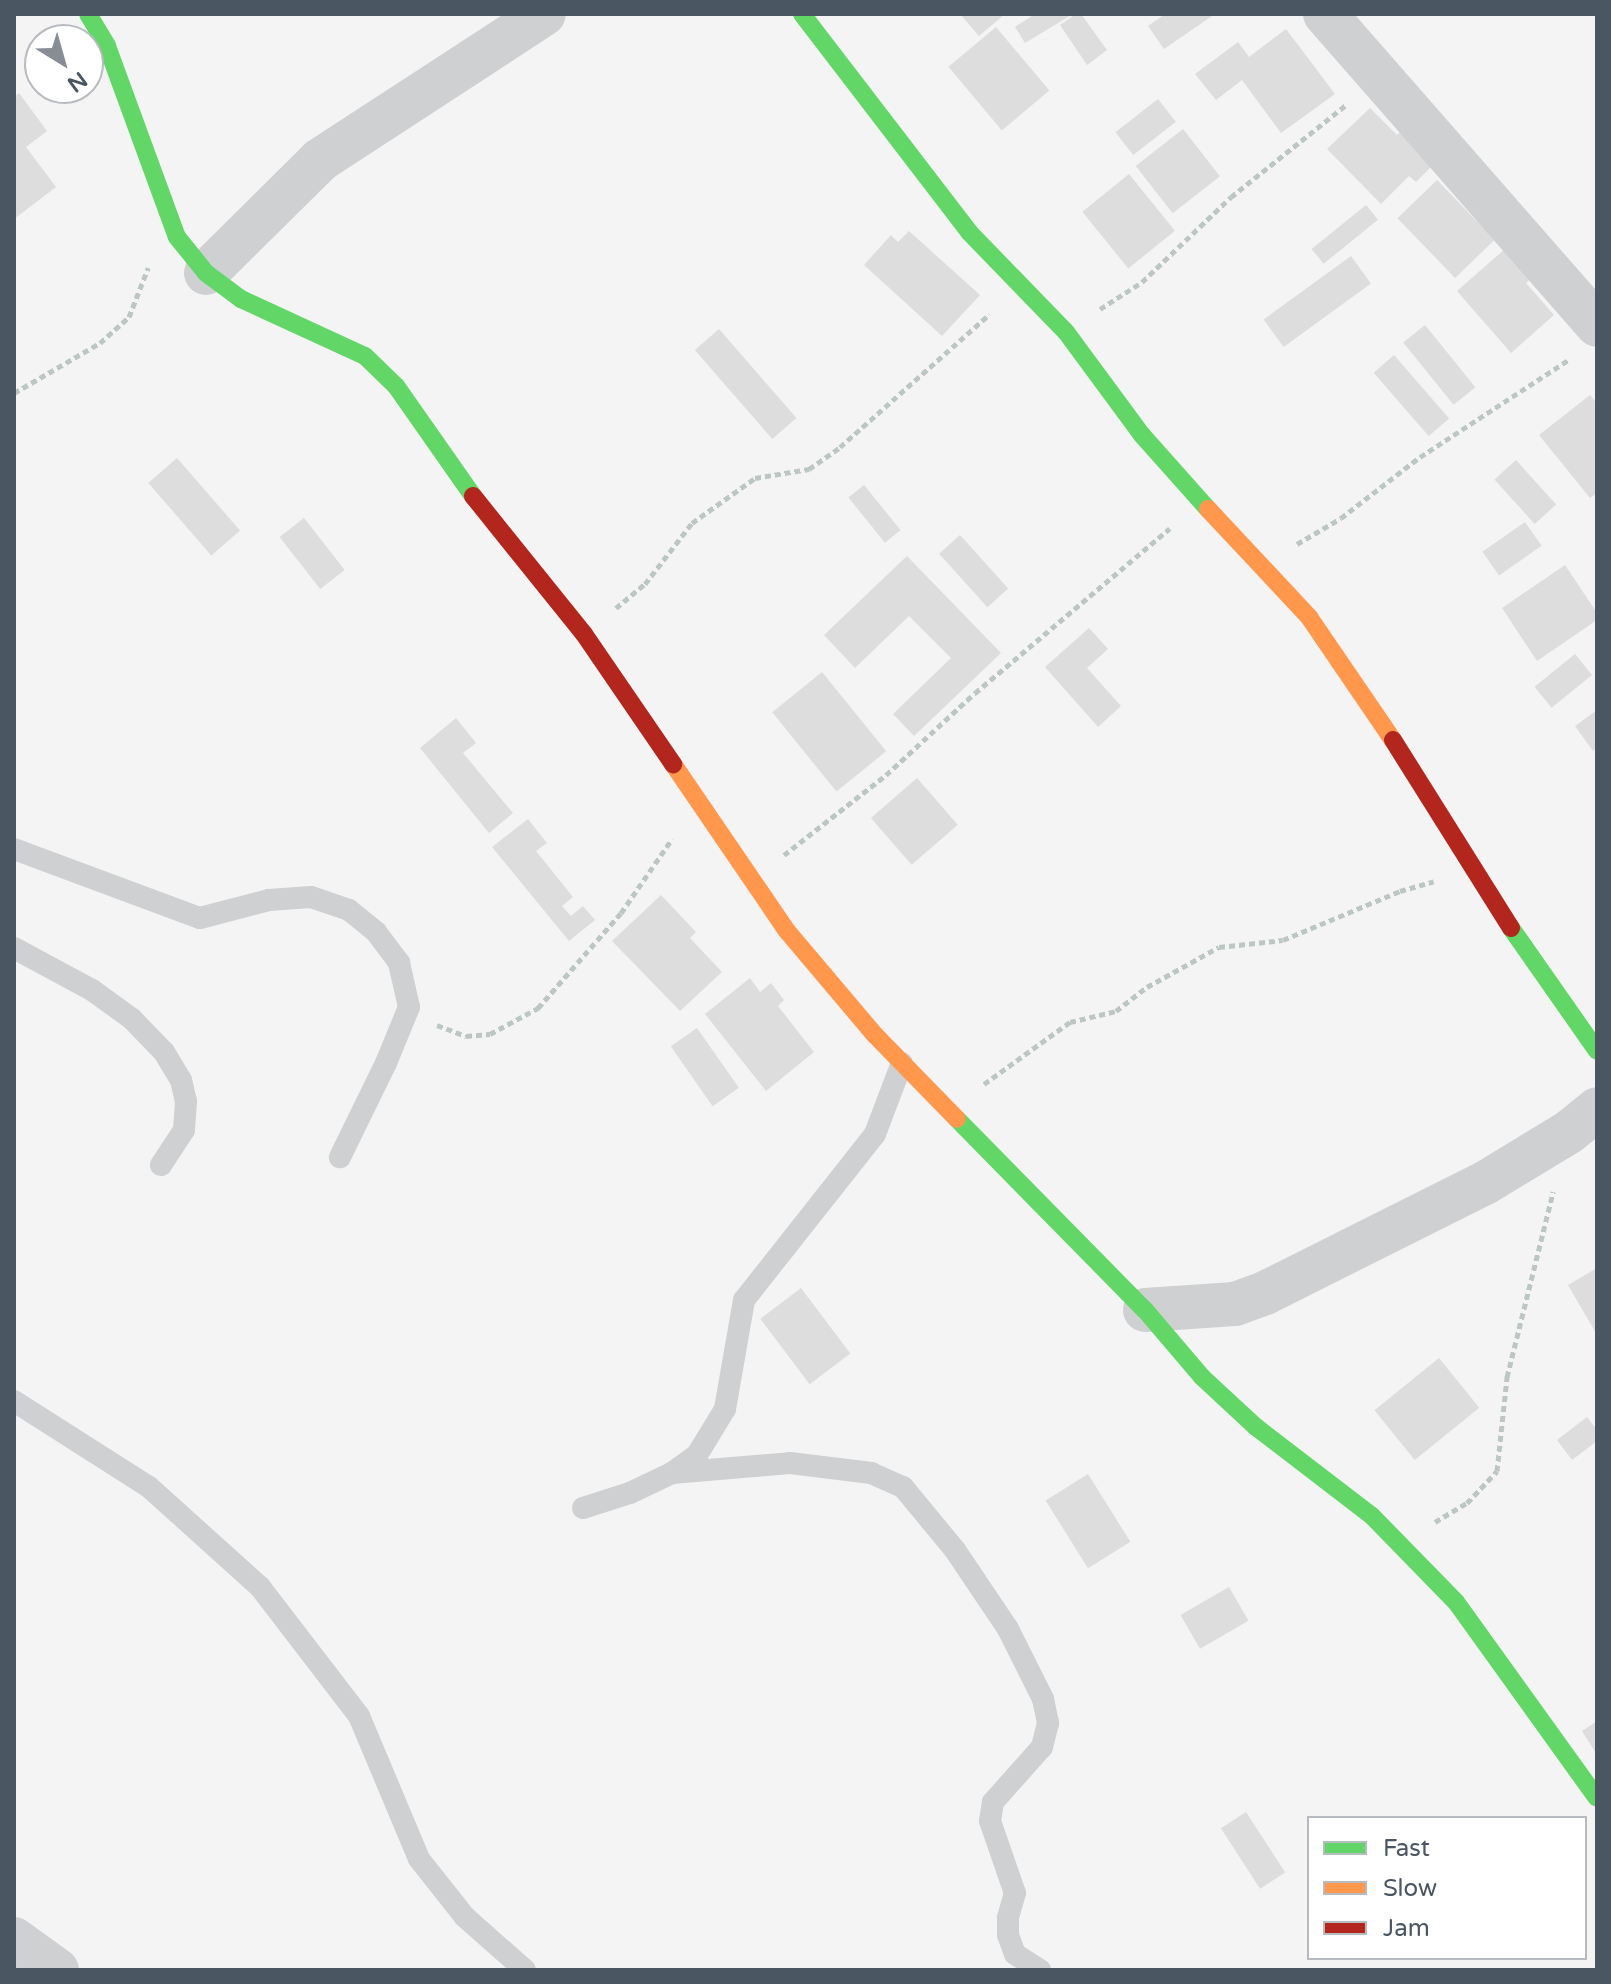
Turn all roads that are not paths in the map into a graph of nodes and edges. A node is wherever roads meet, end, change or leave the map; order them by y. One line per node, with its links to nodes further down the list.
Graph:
1 (88, 14): 5 (street)
2 (544, 14): 5 (street)
3 (802, 14): 9 (street)
4 (1325, 14): 6 (street)
5 (206, 273): 10 (street)
6 (1585, 341)
7 (14, 849): 12 (lane)
8 (14, 948): 13 (lane)
9 (1597, 1051)
10 (902, 1063): 14 (street); 16 (lane)
11 (1583, 1120): 14 (street)
12 (340, 1157)
13 (161, 1165)
14 (1145, 1310): 18 (street)
15 (14, 1401): 21 (lane)
16 (672, 1473): 17 (lane); 22 (lane)
17 (583, 1508)
18 (1597, 1798)
19 (14, 1939): 20 (street)
20 (57, 1970)
21 (525, 1970)
22 (1040, 1970)

